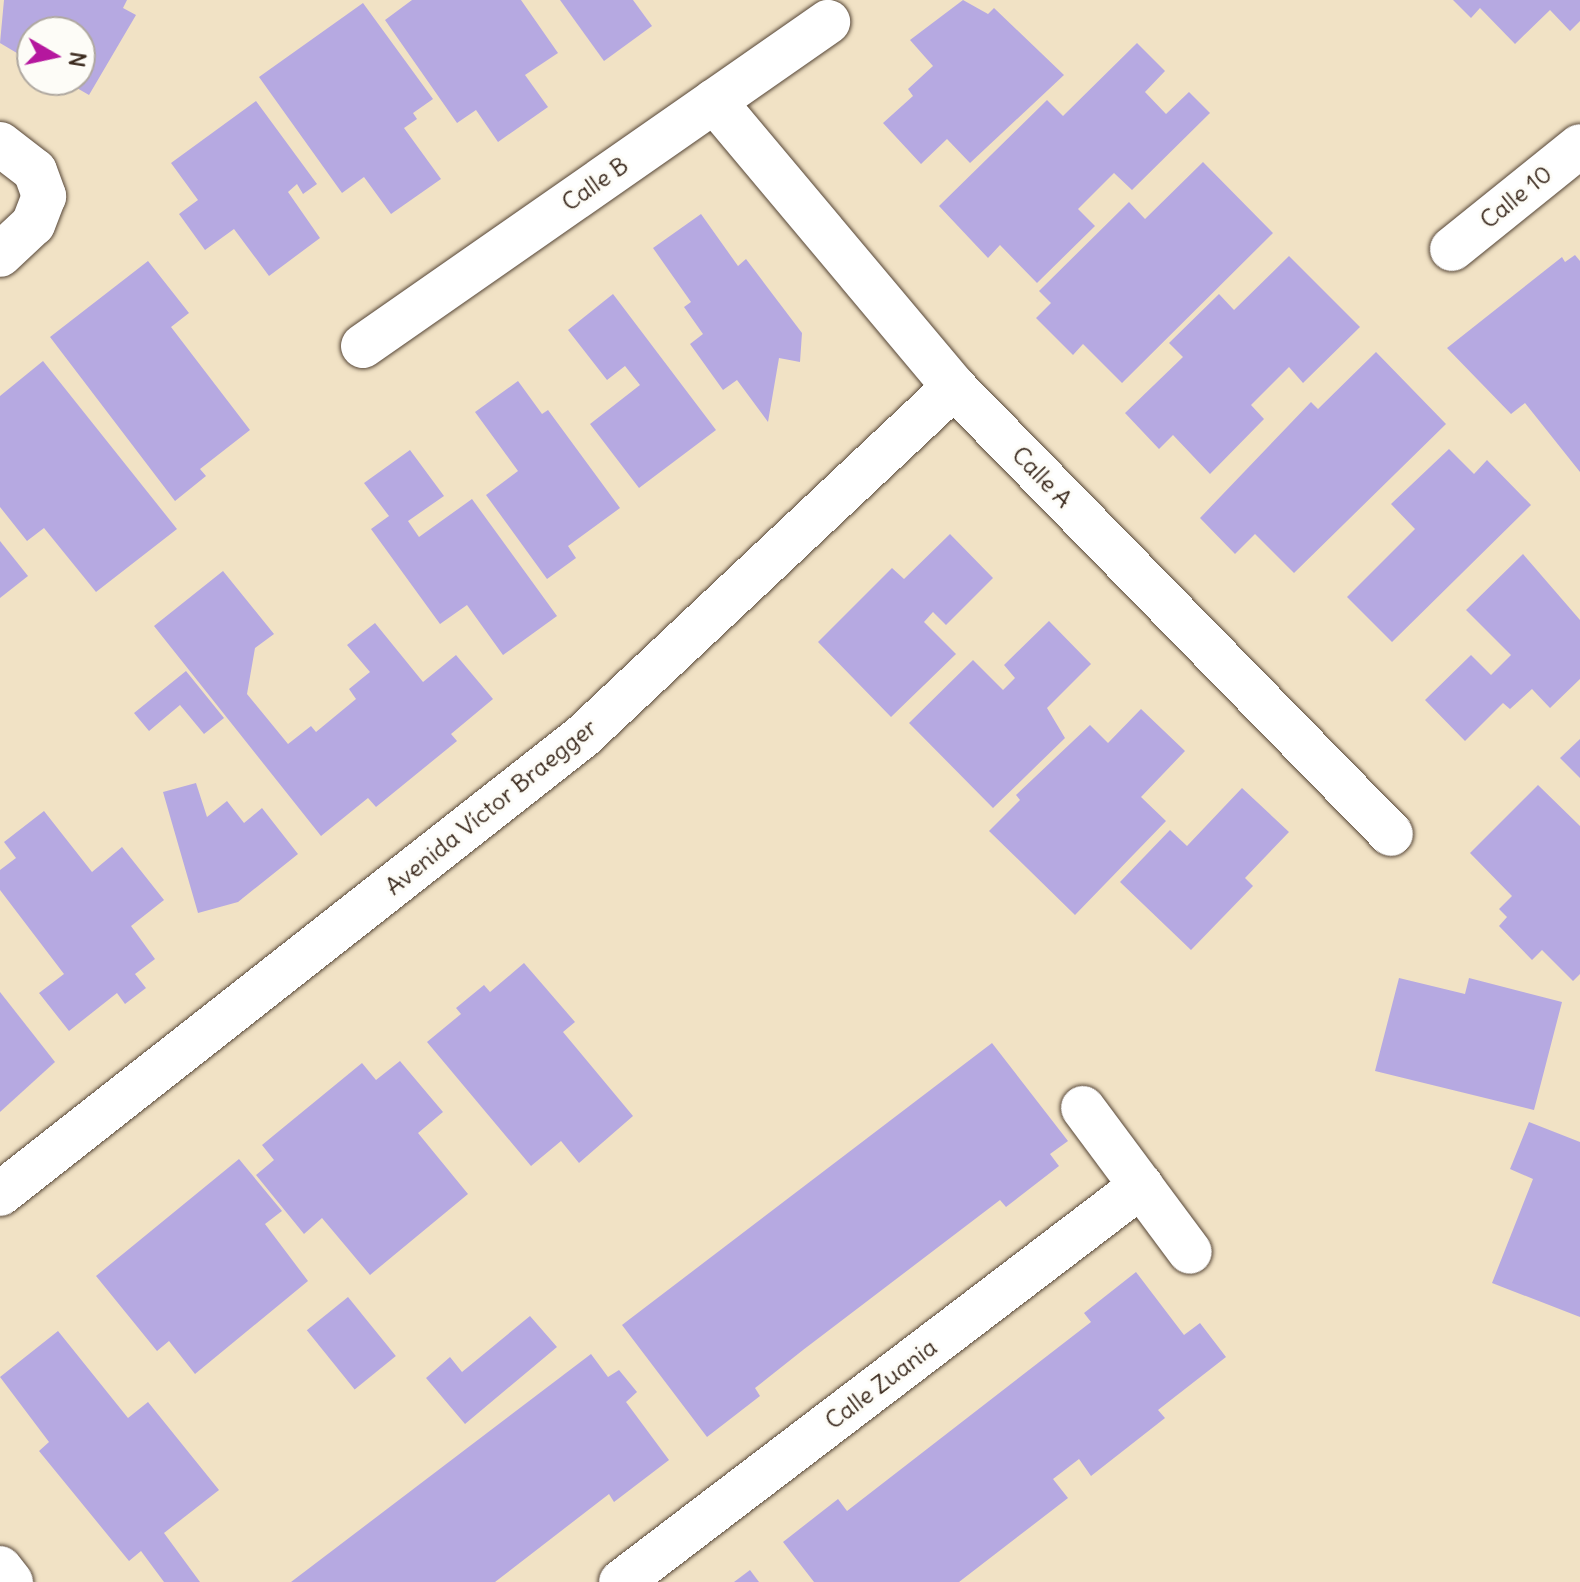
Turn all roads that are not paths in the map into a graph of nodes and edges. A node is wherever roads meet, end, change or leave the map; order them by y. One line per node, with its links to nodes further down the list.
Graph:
1 (828, 22): 2 (street, Calle B)
2 (714, 101): 7 (street, Calle B); 8 (street, Calle A)
3 (0, 144): 6 (street)
4 (1580, 146): 5 (street, Calle 10)
5 (1452, 249)
6 (0, 255)
7 (363, 346)
8 (954, 387): 9 (street, Calle A); 12 (street, Avenida Víctor Braegger)
9 (1391, 834)
10 (1083, 1108): 11 (street)
11 (1141, 1186): 13 (street); 16 (street, Calle Zuania)
12 (0, 1194)
13 (1190, 1252)
14 (0, 1568): 15 (street)
15 (11, 1582)
16 (621, 1582)

